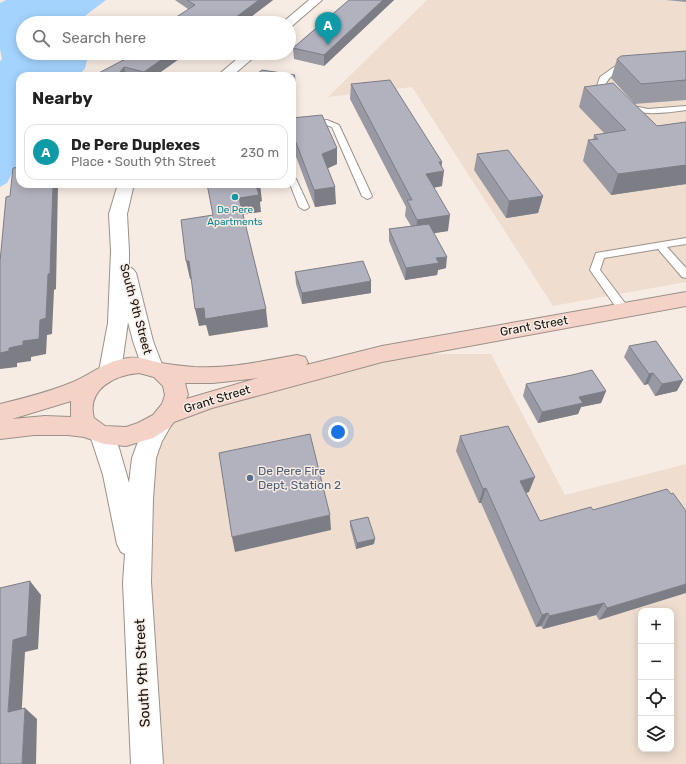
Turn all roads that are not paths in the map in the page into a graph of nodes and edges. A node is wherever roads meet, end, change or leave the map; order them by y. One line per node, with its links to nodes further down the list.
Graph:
1 (315, 0): 2 (street)
2 (296, 16)
3 (243, 60): 5 (street)
4 (634, 66): 6 (lane)
5 (229, 72)
6 (686, 108)
7 (296, 126): 10 (lane)
8 (125, 188): 14 (street, South 9th Street)
9 (296, 188): 11 (lane)
10 (367, 196)
11 (304, 208)
12 (686, 241): 13 (lane)
13 (660, 245): 15 (lane); 17 (lane)
14 (120, 251): 19 (street, South 9th Street); 20 (street, South 9th Street)
15 (686, 275)
16 (686, 299): 17 (street, Grant Street)
17 (624, 310): 18 (street, Grant Street)
18 (382, 354): 19 (street, Grant Street); 22 (street, Grant Street)
19 (157, 369): 20 (street, Grant Street); 22 (street, Grant Street)
20 (102, 377): 21 (street, Grant Street); 24 (street)
21 (0, 413)
22 (164, 419): 24 (street, Grant Street); 25 (street, South 9th Street)
23 (0, 430): 24 (street, Grant Street)
24 (96, 432): 25 (street, South 9th Street)
25 (137, 582): 26 (street, South 9th Street)
26 (147, 764)

